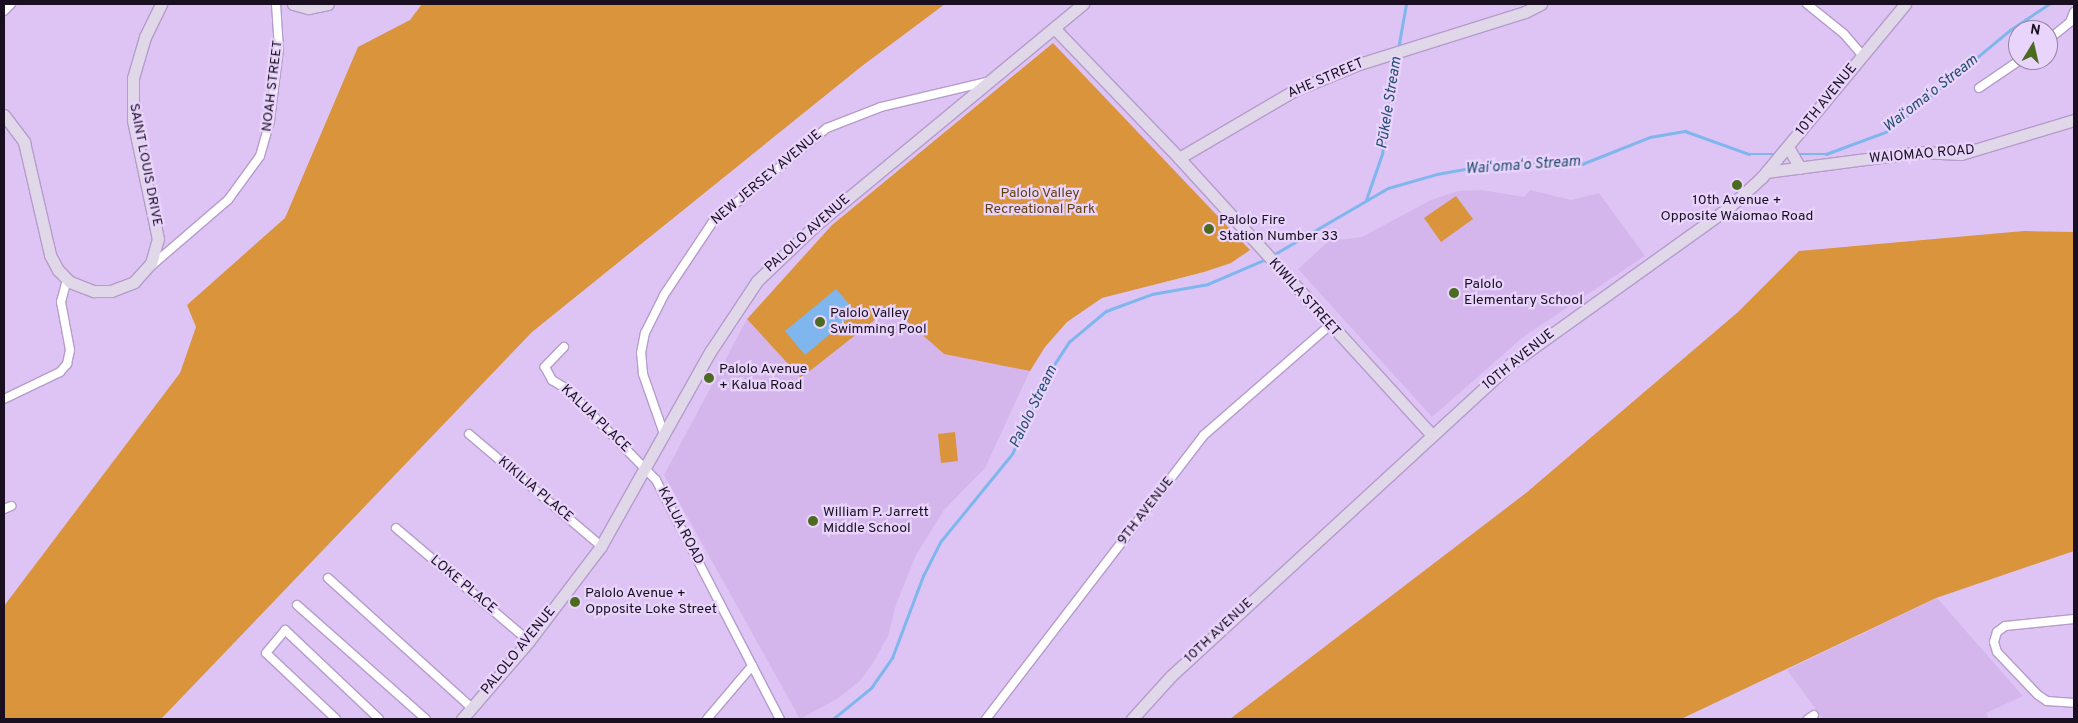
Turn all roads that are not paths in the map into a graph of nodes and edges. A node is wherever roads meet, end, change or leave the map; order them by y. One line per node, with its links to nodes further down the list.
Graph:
1 (11, 4): 10 (street)
2 (161, 4): 24 (street, SAINT LOUIS DRIVE)
3 (276, 4): 24 (street, NOAH STREET)
4 (293, 4): 5 (street)
5 (328, 4)
6 (1083, 4): 12 (street, PALOLO AVENUE)
7 (1541, 4): 21 (street, AHE STREET)
8 (1807, 4): 14 (street)
9 (1905, 4): 14 (street, 10TH AVENUE)
10 (4, 10)
11 (2074, 12): 13 (street)
12 (1054, 28): 16 (street, PALOLO AVENUE); 21 (street, KIWILA STREET)
13 (2058, 32)
14 (1863, 56): 20 (street, 10TH AVENUE)
15 (2008, 68): 17 (street)
16 (986, 82): 30 (street, PALOLO AVENUE); 30 (street, NEW JERSEY AVENUE)
17 (1978, 88)
18 (4, 115): 25 (street)
19 (2074, 120): 22 (street, WAIOMAO ROAD)
20 (1788, 147): 22 (street); 23 (street, 10TH AVENUE)
21 (1179, 158): 26 (street, KIWILA STREET)
22 (1800, 168): 23 (street, WAIOMAO ROAD)
23 (1766, 172): 31 (street, 10TH AVENUE)
24 (146, 270): 25 (street, SAINT LOUIS DRIVE)
25 (67, 279): 28 (street)
26 (1329, 326): 31 (street, KIWILA STREET); 48 (street, 9TH AVENUE)
27 (564, 347): 32 (street, KALUA PLACE)
28 (4, 399)
29 (469, 434): 34 (street, KIKILIA PLACE)
30 (664, 434): 32 (street, PALOLO AVENUE)
31 (1432, 435): 49 (street, 10TH AVENUE)
32 (645, 467): 34 (street, PALOLO AVENUE); 39 (street, KALUA ROAD)
33 (396, 528): 38 (street, LOKE PLACE)
34 (601, 546): 38 (street, PALOLO AVENUE)
35 (328, 578): 41 (street)
36 (297, 605): 44 (street)
37 (2074, 619): 40 (street)
38 (529, 642): 41 (street, PALOLO AVENUE)
39 (752, 666): 46 (street); 47 (street, KALUA ROAD)
40 (2074, 703)
41 (472, 708): 45 (street, PALOLO AVENUE)
42 (336, 719): 43 (street)
43 (379, 719)
44 (426, 719)
45 (462, 719)
46 (707, 719)
47 (780, 719)
48 (986, 719)
49 (1132, 719)

